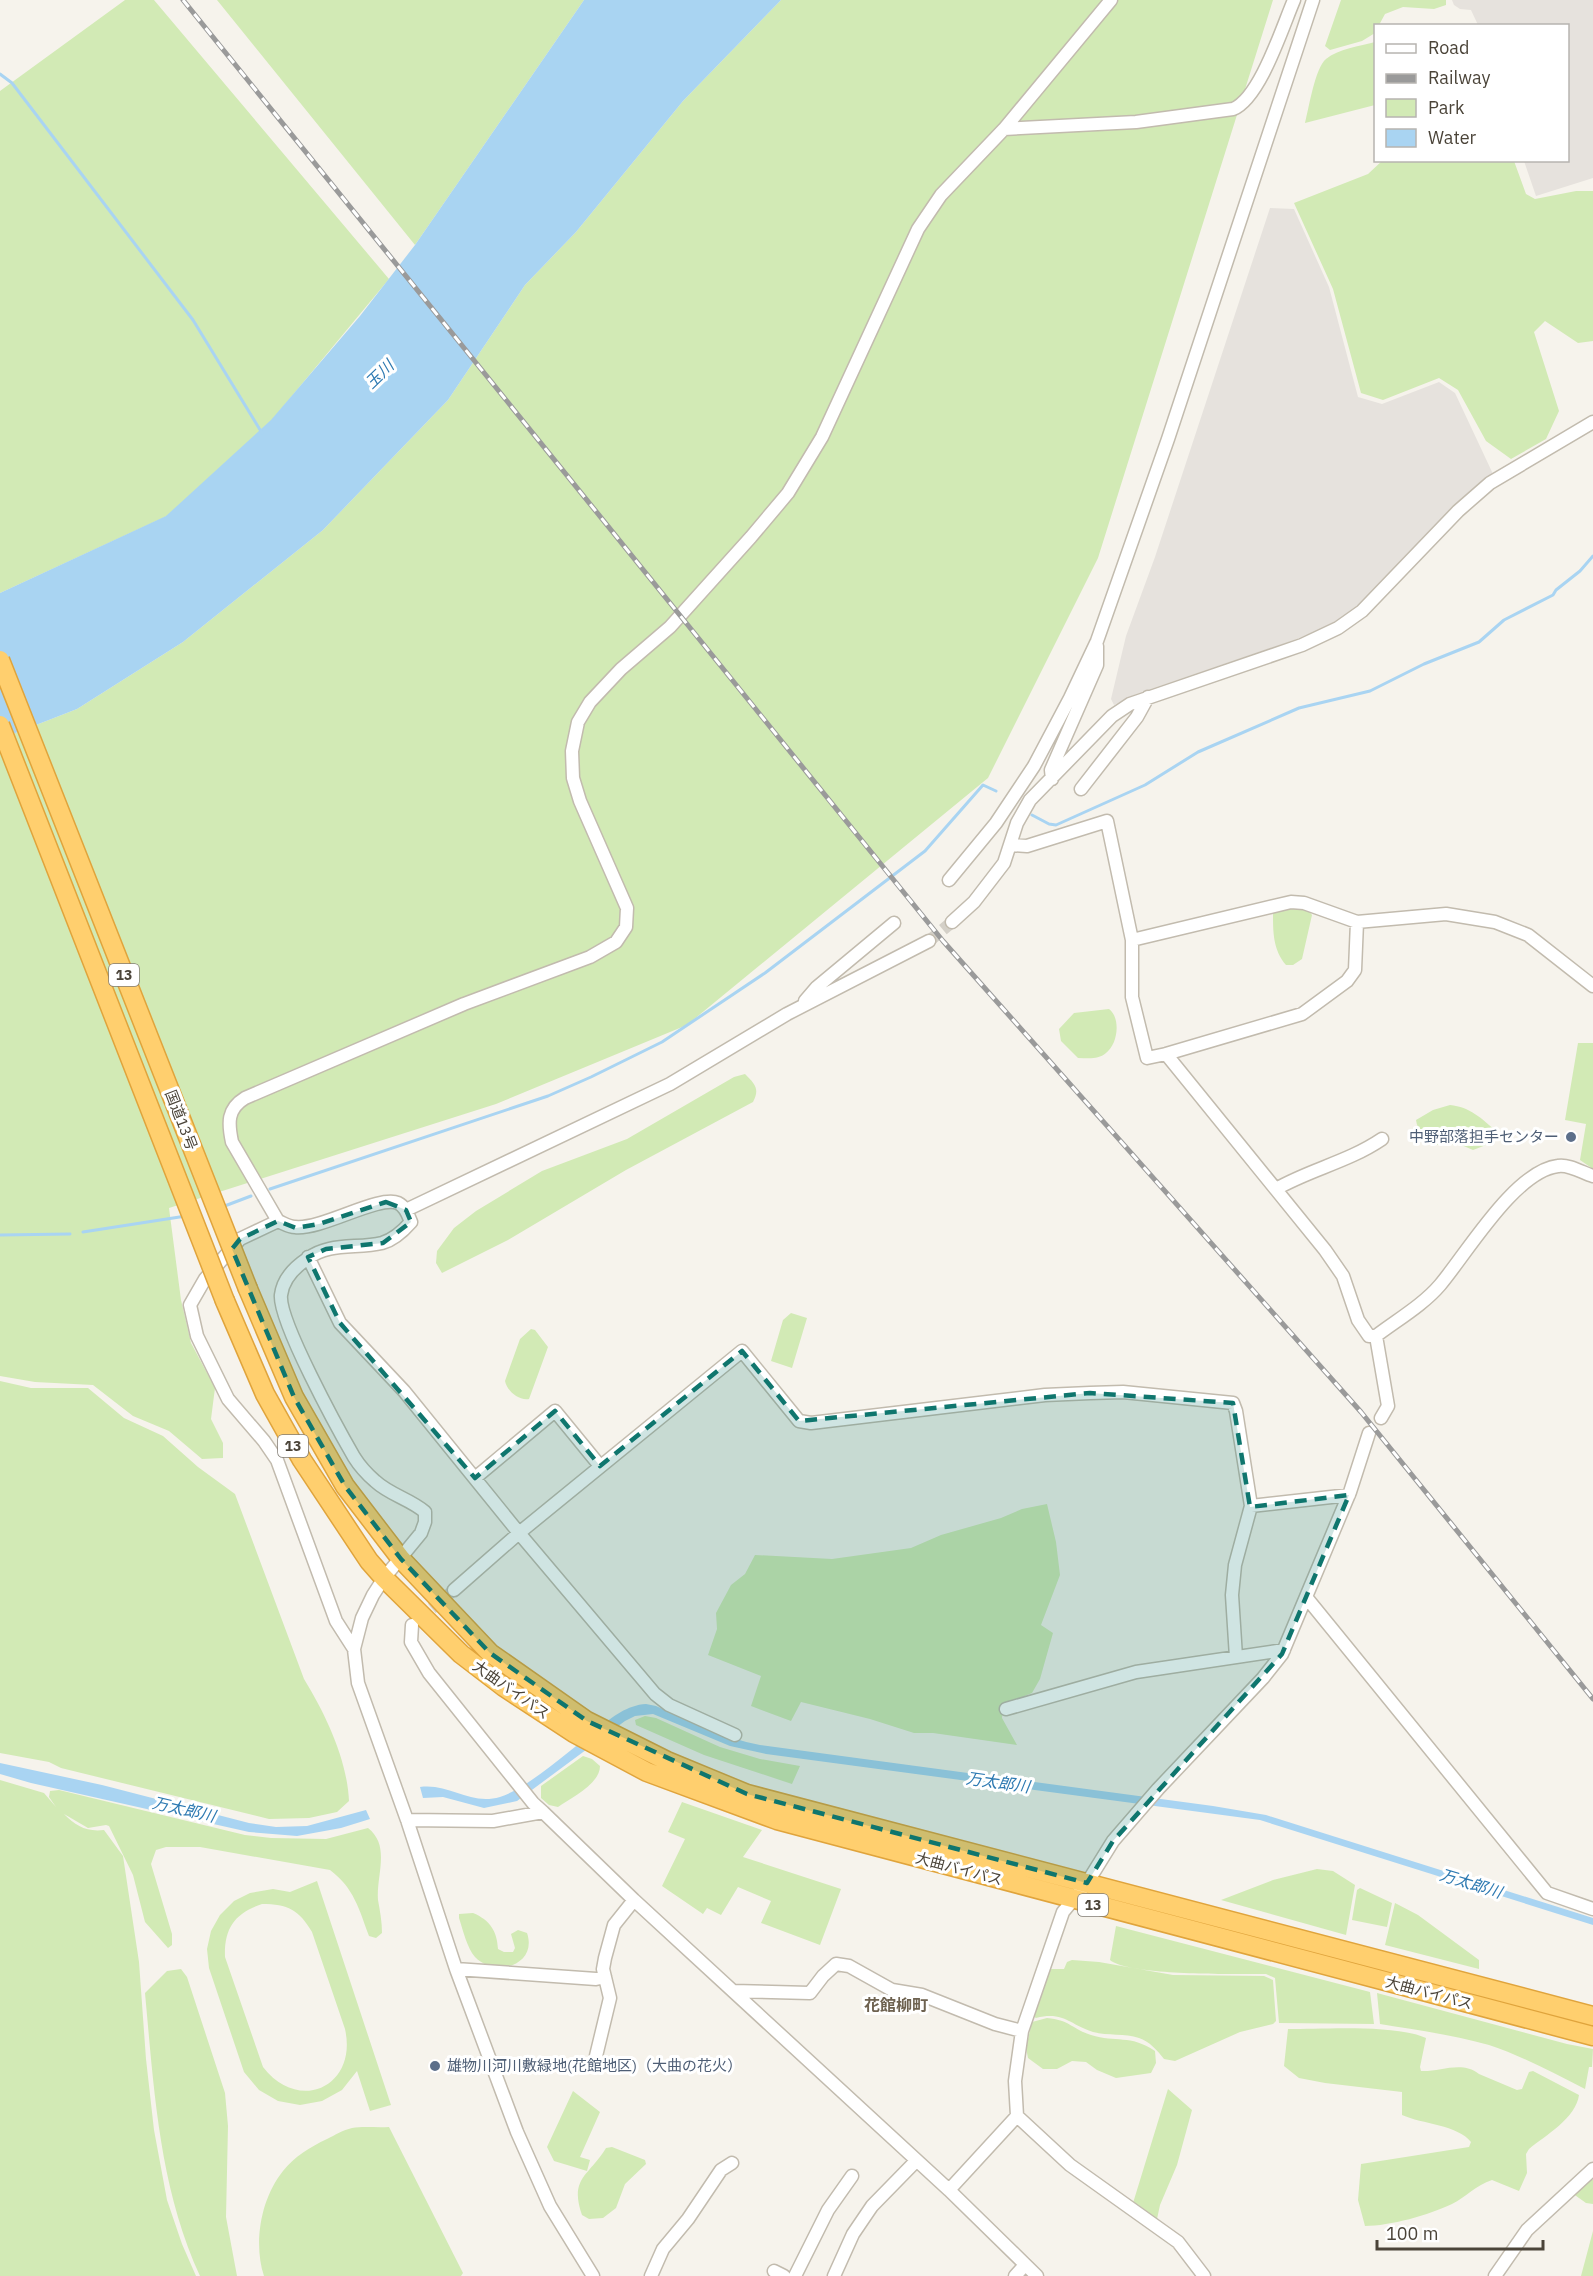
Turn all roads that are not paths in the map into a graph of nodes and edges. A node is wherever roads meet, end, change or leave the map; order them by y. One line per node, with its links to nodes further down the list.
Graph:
1 (1111, 0): 4 (street)
2 (1294, 0): 4 (street)
3 (1313, 0): 6 (street)
4 (1004, 129): 26 (street)
5 (1593, 423): 8 (street)
6 (1097, 641): 10 (street); 13 (street)
7 (0, 660): 38 (highway, 国道13号 / 13, bridge)
8 (1148, 697): 10 (street); 11 (street)
9 (0, 725): 30 (highway, 国道13号 / 13, bridge)
10 (1052, 779): 12 (street)
11 (1081, 789)
12 (1010, 845): 14 (street); 18 (street)
13 (949, 880)
14 (951, 922)
15 (1357, 922): 18 (street); 19 (street); 21 (street)
16 (894, 923): 20 (street)
17 (929, 940): 20 (street)
18 (1132, 940): 21 (street)
19 (1593, 986)
20 (799, 1008): 25 (street)
21 (1166, 1054): 24 (street)
22 (1382, 1139): 24 (street)
23 (1593, 1176): 28 (street)
24 (1276, 1189): 28 (street)
25 (406, 1210): 26 (street); 27 (street)
26 (278, 1221): 32 (street)
27 (308, 1257): 34 (street); 38 (street)
28 (1376, 1336): 29 (street)
29 (1381, 1418)
30 (283, 1427): 32 (street); 39 (highway, 国道13号 / 13)
31 (1369, 1433): 35 (street)
32 (264, 1441): 43 (street)
33 (600, 1466): 34 (street); 36 (street); 37 (street)
34 (475, 1478): 37 (street)
35 (1349, 1495): 36 (street); 41 (street)
36 (1251, 1506): 45 (street)
37 (519, 1533): 40 (street); 47 (street)
38 (401, 1559): 39 (street); 50 (highway, 大曲バイパス / 13)
39 (384, 1578): 43 (street); 52 (highway, 大曲バイパス / 13)
40 (454, 1590)
41 (1306, 1597): 44 (street); 53 (street)
42 (412, 1626): 48 (street)
43 (354, 1649): 49 (street)
44 (1284, 1650): 45 (street); 50 (street)
45 (1236, 1657): 46 (street)
46 (1006, 1709)
47 (735, 1735)
48 (543, 1812): 49 (street); 51 (street)
49 (407, 1820): 54 (street)
50 (1087, 1882): 52 (street); 57 (highway, 大曲バイパス / 13)
51 (634, 1900): 55 (street); 56 (street)
52 (1073, 1900): 58 (street); 59 (highway, 大曲バイパス / 13)
53 (1593, 1909)
54 (456, 1969): 55 (street); 68 (street)
55 (605, 1977): 60 (street)
56 (733, 1991): 58 (street); 62 (street)
57 (1593, 2016)
58 (1022, 2031): 61 (street)
59 (1593, 2037)
60 (596, 2056)
61 (1017, 2116): 66 (street); 74 (street)
62 (916, 2162): 66 (street); 71 (street)
63 (732, 2163): 69 (street)
64 (1593, 2169): 75 (street)
65 (852, 2175): 70 (street)
66 (949, 2190): 67 (street)
67 (1025, 2265): 72 (street); 73 (street)
68 (593, 2276)
69 (651, 2276)
70 (795, 2276)
71 (834, 2276)
72 (1015, 2276)
73 (1037, 2276)
74 (1204, 2276)
75 (1495, 2276)

